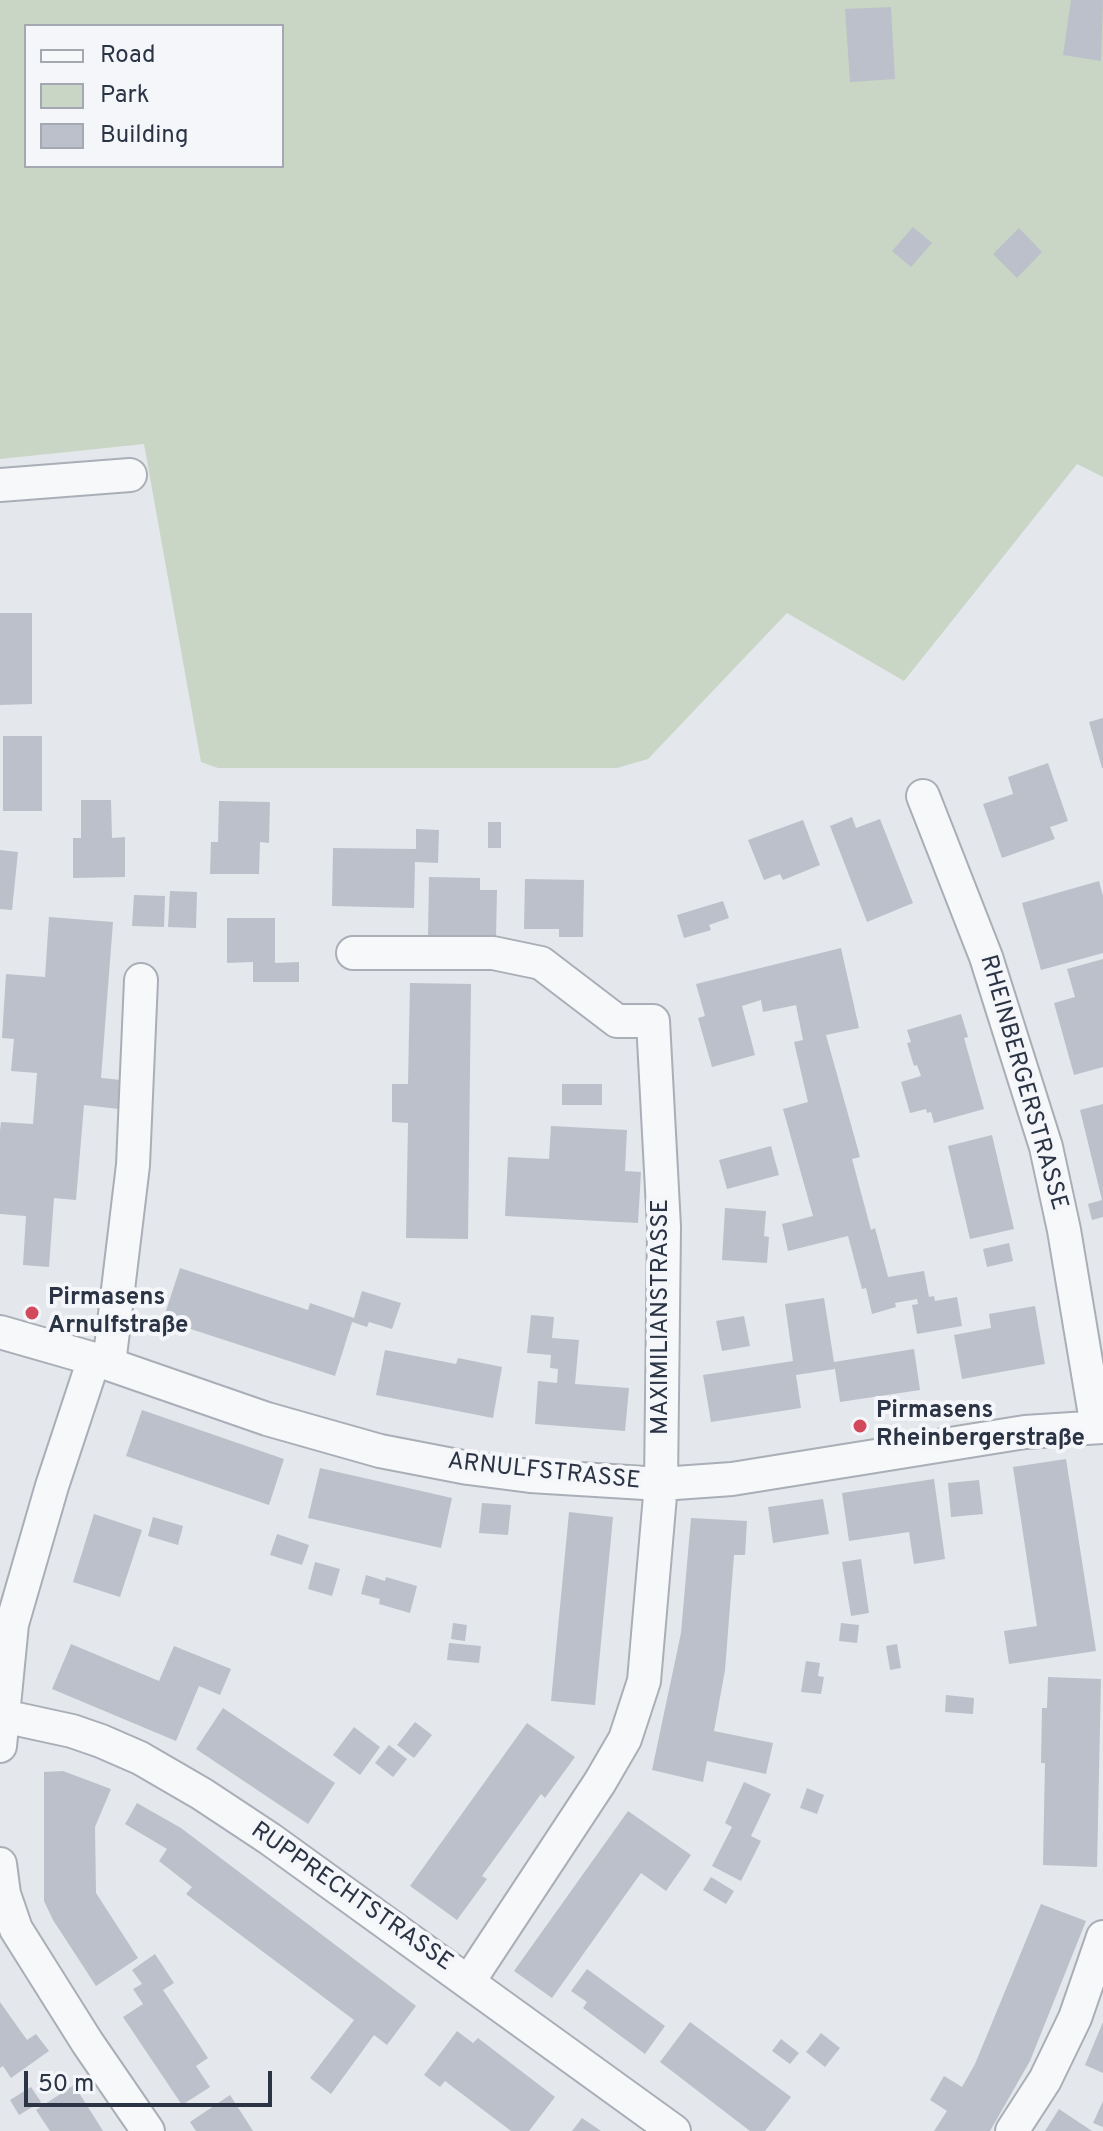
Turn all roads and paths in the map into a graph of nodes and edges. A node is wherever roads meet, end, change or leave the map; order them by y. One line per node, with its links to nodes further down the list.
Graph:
1 (130, 475): 2 (street)
2 (0, 485)
3 (923, 796): 8 (street, RHEINBERGERSTRASSE)
4 (353, 953): 9 (street, MAXIMILIANSTRASSE)
5 (141, 980): 7 (street)
6 (0, 1332): 7 (street, ARNULFSTRASSE)
7 (102, 1362): 9 (street, ARNULFSTRASSE); 10 (street)
8 (1100, 1427): 9 (street, ARNULFSTRASSE)
9 (661, 1484): 13 (street, MAXIMILIANSTRASSE)
10 (1, 1731): 13 (street, RUPPRECHTSTRASSE)
11 (0, 1864): 14 (street)
12 (1103, 1937): 16 (street)
13 (469, 1981): 15 (street, RUPPRECHTSTRASSE)
14 (148, 2131)
15 (674, 2131)
16 (1012, 2131)

